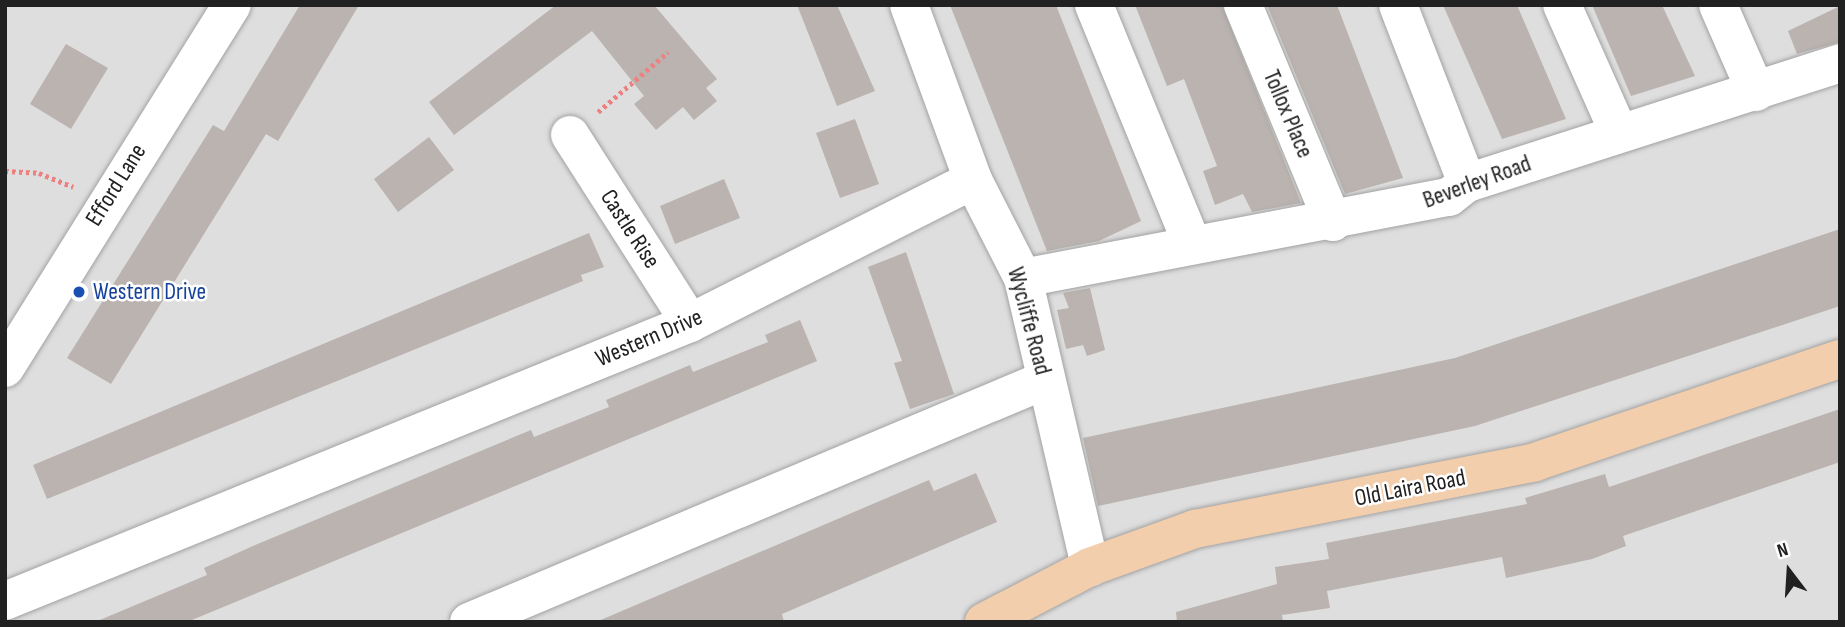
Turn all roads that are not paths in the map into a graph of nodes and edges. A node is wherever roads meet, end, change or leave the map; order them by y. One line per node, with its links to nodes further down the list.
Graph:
1 (232, 5): 19 (street, Efford Lane)
2 (909, 5): 12 (street, Wycliffe Road)
3 (1094, 5): 15 (street)
4 (1243, 5): 14 (street, Tollox Place)
5 (1398, 5): 13 (street)
6 (1562, 5): 10 (street)
7 (1718, 5): 9 (street)
8 (1840, 63): 9 (street, Beverley Road)
9 (1755, 92): 10 (street, Beverley Road)
10 (1619, 133): 13 (street, Beverley Road)
11 (570, 135): 17 (street, Castle Rise)
12 (973, 180): 16 (street, Wycliffe Road); 17 (street, Western Drive)
13 (1467, 183): 14 (street, Beverley Road)
14 (1333, 222): 15 (street, Beverley Road)
15 (1191, 242): 16 (street, Beverley Road)
16 (1023, 278): 20 (street, Wycliffe Road)
17 (690, 323): 22 (street, Western Drive)
18 (1840, 359): 21 (main road, Old Laira Road)
19 (5, 368)
20 (1045, 380): 21 (street, Wycliffe Road); 24 (street)
21 (1090, 567): 23 (main road, Old Laira Road)
22 (5, 601)
23 (1021, 612): 25 (main road, Old Laira Road)
24 (469, 622)
25 (984, 622)

